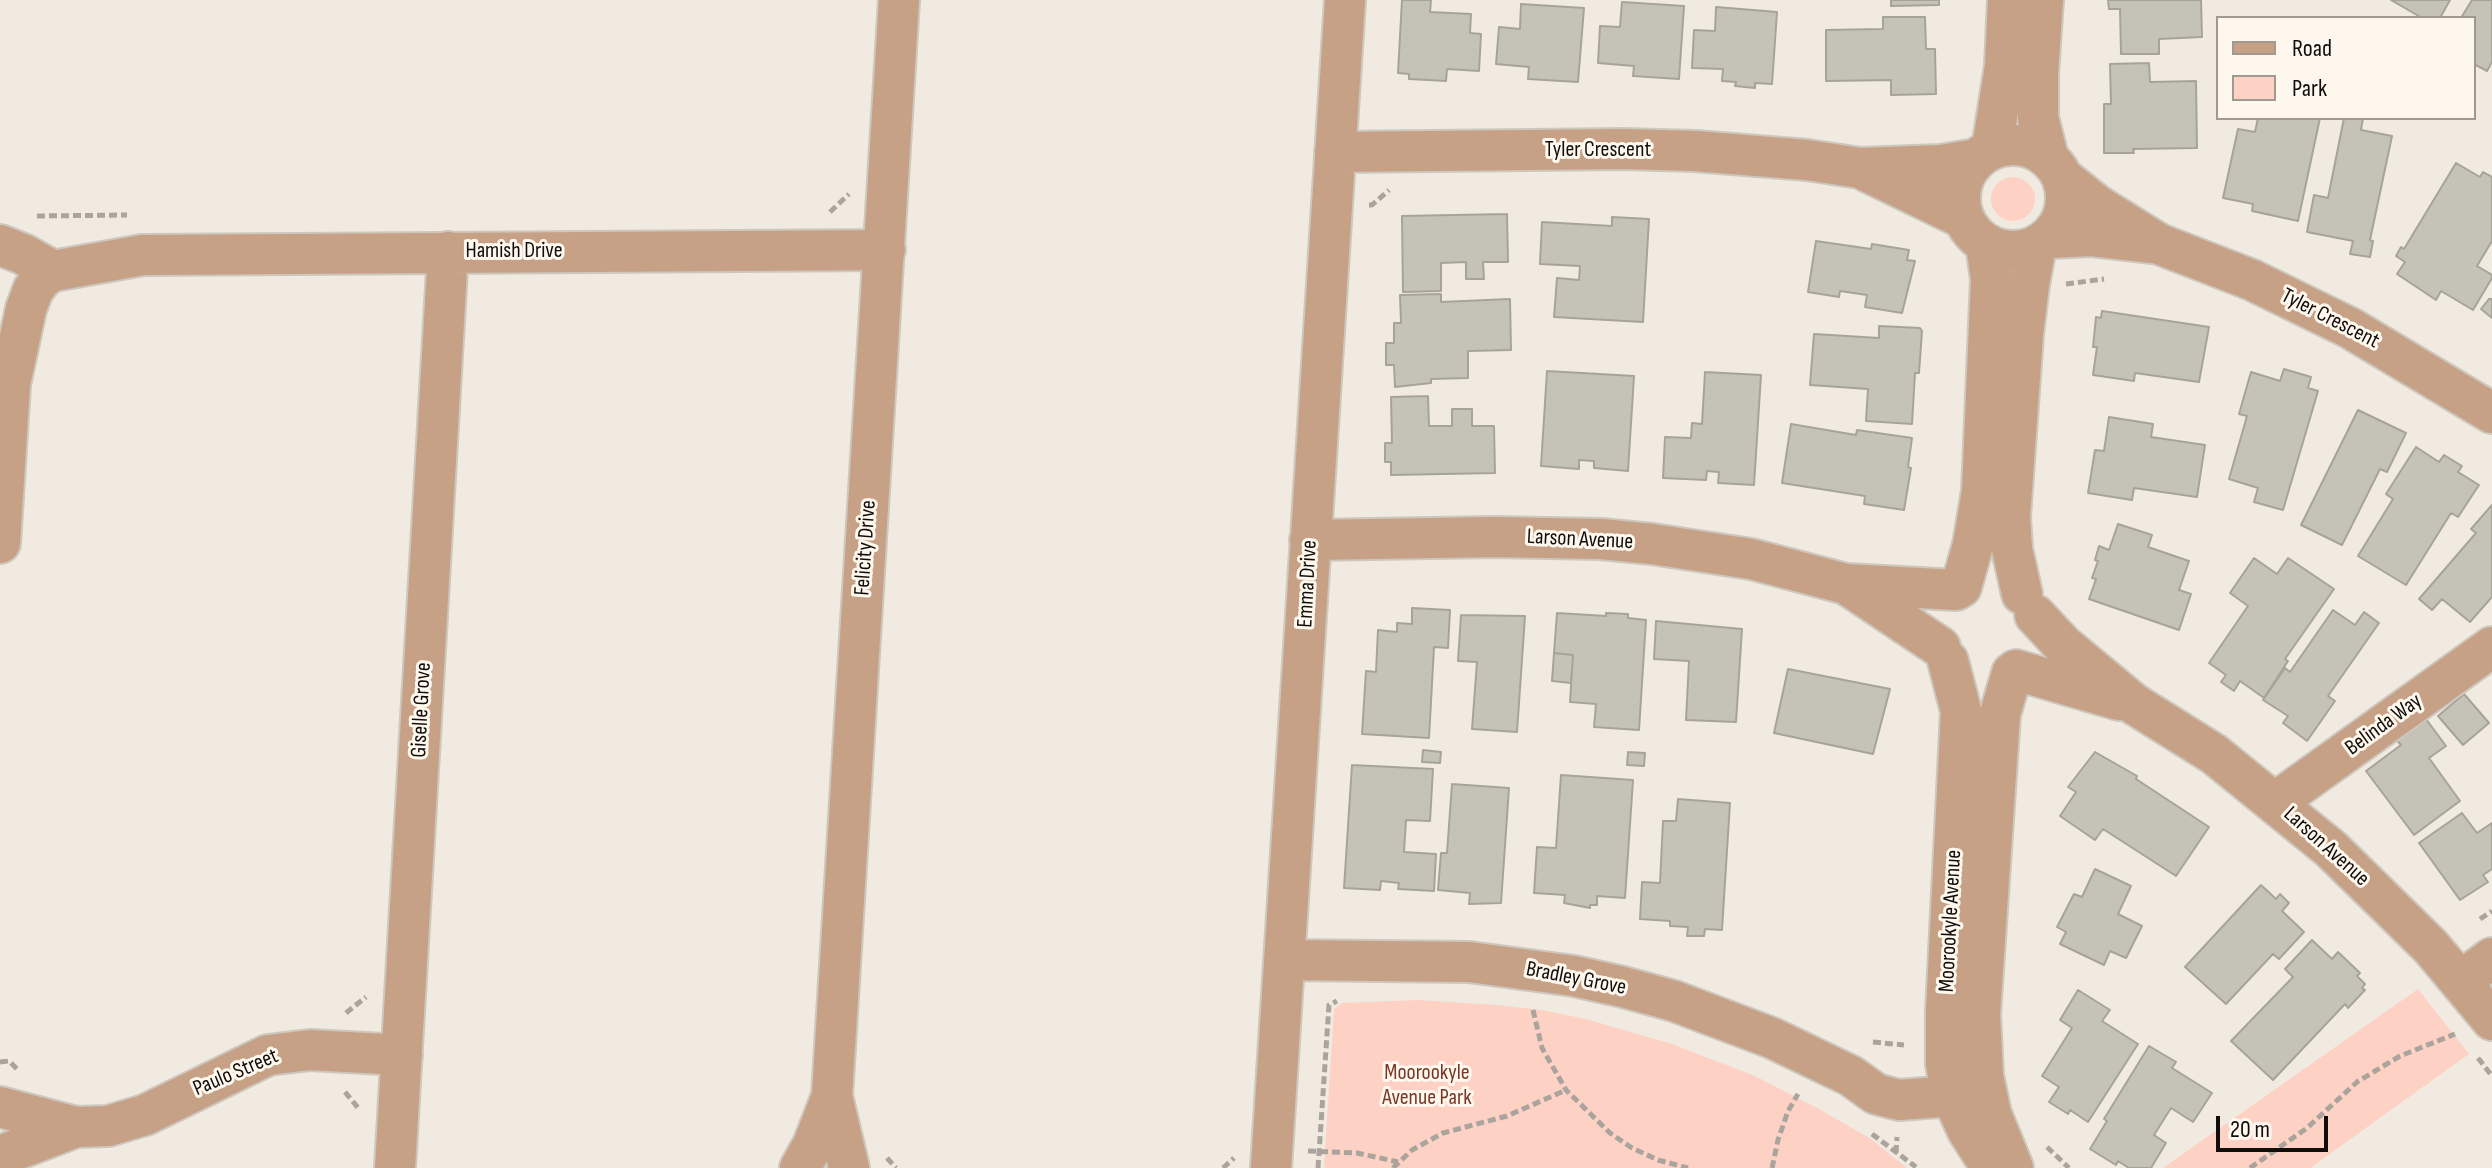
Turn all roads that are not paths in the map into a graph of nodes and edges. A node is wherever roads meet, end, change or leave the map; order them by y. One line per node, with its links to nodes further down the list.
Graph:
1 (899, 0): 11 (street, Felicity Drive)
2 (1345, 0): 5 (street, Emma Drive)
3 (2008, 0): 6 (street)
4 (2043, 0): 7 (street)
5 (1335, 152): 8 (street, Tyler Crescent); 16 (street, Emma Drive)
6 (1984, 154): 7 (street); 8 (street, Tyler Crescent); 9 (street)
7 (2055, 167): 10 (street, Tyler Crescent); 13 (street)
8 (1860, 168): 9 (street, Tyler Crescent)
9 (1975, 231): 13 (street); 19 (street)
10 (2159, 244): 13 (street, Tyler Crescent); 15 (street, Tyler Crescent)
11 (885, 250): 12 (street, Hamish Drive); 31 (street, Felicity Drive)
12 (448, 252): 14 (street, Hamish Drive); 29 (street, Giselle Grove)
13 (2038, 256): 20 (street)
14 (28, 258): 17 (street, Hamish Drive)
15 (2492, 413)
16 (1310, 540): 18 (street, Larson Avenue); 26 (street, Emma Drive)
17 (0, 543)
18 (1846, 584): 19 (street, Larson Avenue); 22 (street, Larson Avenue)
19 (1959, 588): 20 (street); 22 (street)
20 (2029, 604): 23 (street); 24 (street, Larson Avenue)
21 (2492, 647): 25 (street, Belinda Way)
22 (1944, 654): 23 (street); 30 (street, Moorookyle Avenue)
23 (2014, 671): 24 (street, Larson Avenue); 30 (street, Moorookyle Avenue)
24 (2134, 704): 25 (street, Larson Avenue)
25 (2276, 802): 27 (street, Larson Avenue)
26 (1285, 960): 30 (street, Bradley Grove); 35 (street, Emma Drive)
27 (2477, 970): 28 (street, Larson Avenue)
28 (2491, 1018)
29 (402, 1055): 33 (street, Paulo Street); 36 (street, Giselle Grove)
30 (1960, 1079): 39 (street, Moorookyle Avenue); 40 (street, Moorookyle Avenue)
31 (832, 1096): 37 (street, Felicity Drive); 38 (street, Felicity Drive)
32 (0, 1109): 33 (street, Paulo Street); 34 (street)
33 (76, 1127): 34 (street, Paulo Street)
34 (0, 1154)
35 (1272, 1159)
36 (395, 1168)
37 (800, 1168)
38 (849, 1168)
39 (1998, 1168)
40 (2013, 1168)

